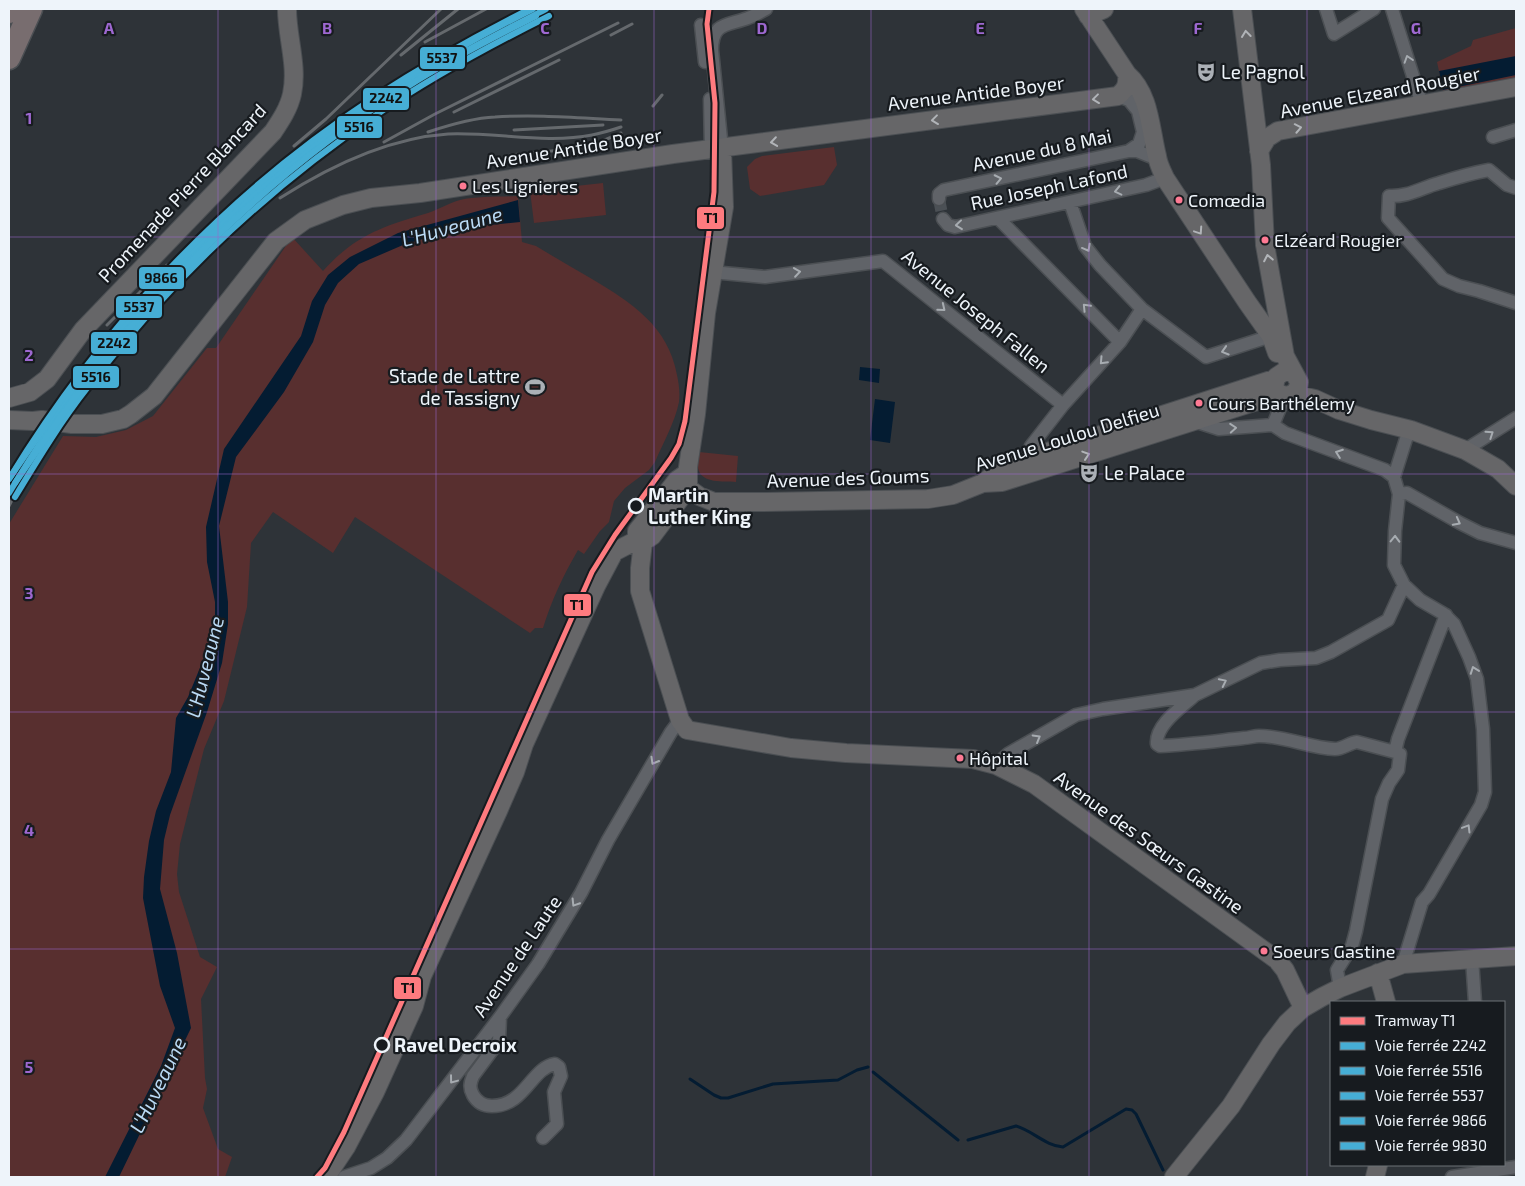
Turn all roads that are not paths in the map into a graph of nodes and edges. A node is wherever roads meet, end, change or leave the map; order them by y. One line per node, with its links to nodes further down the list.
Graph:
1 (10, 9): 10 (highway)
2 (31, 9): 12 (highway)
3 (287, 9): 37 (main road, Promenade Pierre Blancard)
4 (766, 9): 19 (street)
5 (1242, 9): 21 (main road, one-way to 5)
6 (1326, 9): 7 (street)
7 (1374, 9)
8 (1392, 9): 16 (street, one-way to 8)
9 (1092, 11): 13 (main road)
10 (9, 12)
11 (701, 25): 19 (street)
12 (9, 58)
13 (1127, 74): 15 (main road); 22 (main road)
14 (1516, 87): 16 (main road, Avenue Elzeard Rougier)
15 (1118, 96): 19 (main road, Avenue Antide Boyer, one-way to 19); 20 (street)
16 (1422, 105): 21 (main road, Avenue Elzeard Rougier, one-way to 16)
17 (1516, 130): 18 (street)
18 (1494, 137)
19 (717, 149): 29 (main road); 42 (main road, Avenue Antide Boyer)
20 (1129, 151): 22 (street, Avenue du 8 Mai); 25 (street, Avenue du 8 Mai, one-way to 20)
21 (1259, 151): 30 (main road, one-way to 21)
22 (1157, 159): 23 (main road)
23 (1165, 178): 26 (street, Rue Joseph Lafond, one-way to 26); 31 (main road, one-way to 31)
24 (1516, 188): 32 (street)
25 (940, 199)
26 (1070, 202): 27 (street, Rue Joseph Lafond); 33 (street, one-way to 33)
27 (998, 218): 28 (street, Rue Joseph Lafond, one-way to 28); 35 (street, one-way to 27)
28 (943, 219)
29 (712, 272): 40 (street, Avenue Joseph Fallen, one-way to 40); 51 (main road)
30 (1275, 294): 31 (main road); 36 (main road)
31 (1246, 302): 34 (main road)
32 (1516, 303)
33 (1142, 309): 34 (street, one-way to 33); 35 (street)
34 (1271, 336): 36 (main road)
35 (1120, 342): 40 (street, one-way to 40)
36 (1286, 384): 45 (main road, Avenue Loulou Delfieu); 46 (street); 47 (main road); 49 (main road)
37 (36, 388): 38 (main road); 39 (main road); 42 (main road)
38 (9, 391)
39 (9, 398)
40 (1063, 405): 49 (street)
41 (9, 411): 42 (main road, Avenue Antide Boyer)
42 (38, 417): 44 (main road, Avenue Antide Boyer)
43 (1516, 418): 48 (street, one-way to 43)
44 (9, 420)
45 (1194, 421): 46 (street, one-way to 46); 49 (main road, Avenue Loulou Delfieu, one-way to 45)
46 (1273, 425): 50 (street, one-way to 46)
47 (1411, 430): 48 (main road); 50 (street)
48 (1465, 450): 52 (main road)
49 (1037, 463): 54 (main road, Avenue Loulou Delfieu)
50 (1389, 473): 53 (street)
51 (687, 480): 54 (main road, Avenue des Goums); 55 (main road)
52 (1516, 486)
53 (1399, 494): 56 (street, one-way to 56); 57 (street, one-way to 53)
54 (953, 495)
55 (640, 541): 60 (main road); 74 (main road)
56 (1516, 543)
57 (1404, 585): 58 (street); 59 (street, one-way to 57)
58 (1446, 615): 61 (street); 65 (street, one-way to 58)
59 (1195, 695): 61 (street); 62 (street, one-way to 59)
60 (680, 720): 62 (main road, Avenue des Sœurs Gastine); 71 (street, Avenue de Laute, one-way to 71)
61 (1395, 752): 67 (street)
62 (996, 765): 70 (main road, Avenue des Sœurs Gastine)
63 (1516, 956): 64 (main road)
64 (1472, 959): 65 (main road); 69 (street)
65 (1403, 964): 66 (main road)
66 (1378, 973): 67 (main road); 68 (main road)
67 (1340, 988): 70 (main road)
68 (1386, 1001)
69 (1474, 1001)
70 (1303, 1008): 75 (main road)
71 (500, 1017): 72 (street); 74 (street, Avenue de Laute, one-way to 74)
72 (543, 1138)
73 (1516, 1168): 76 (street)
74 (334, 1177)
75 (1174, 1177)
76 (1452, 1177)

